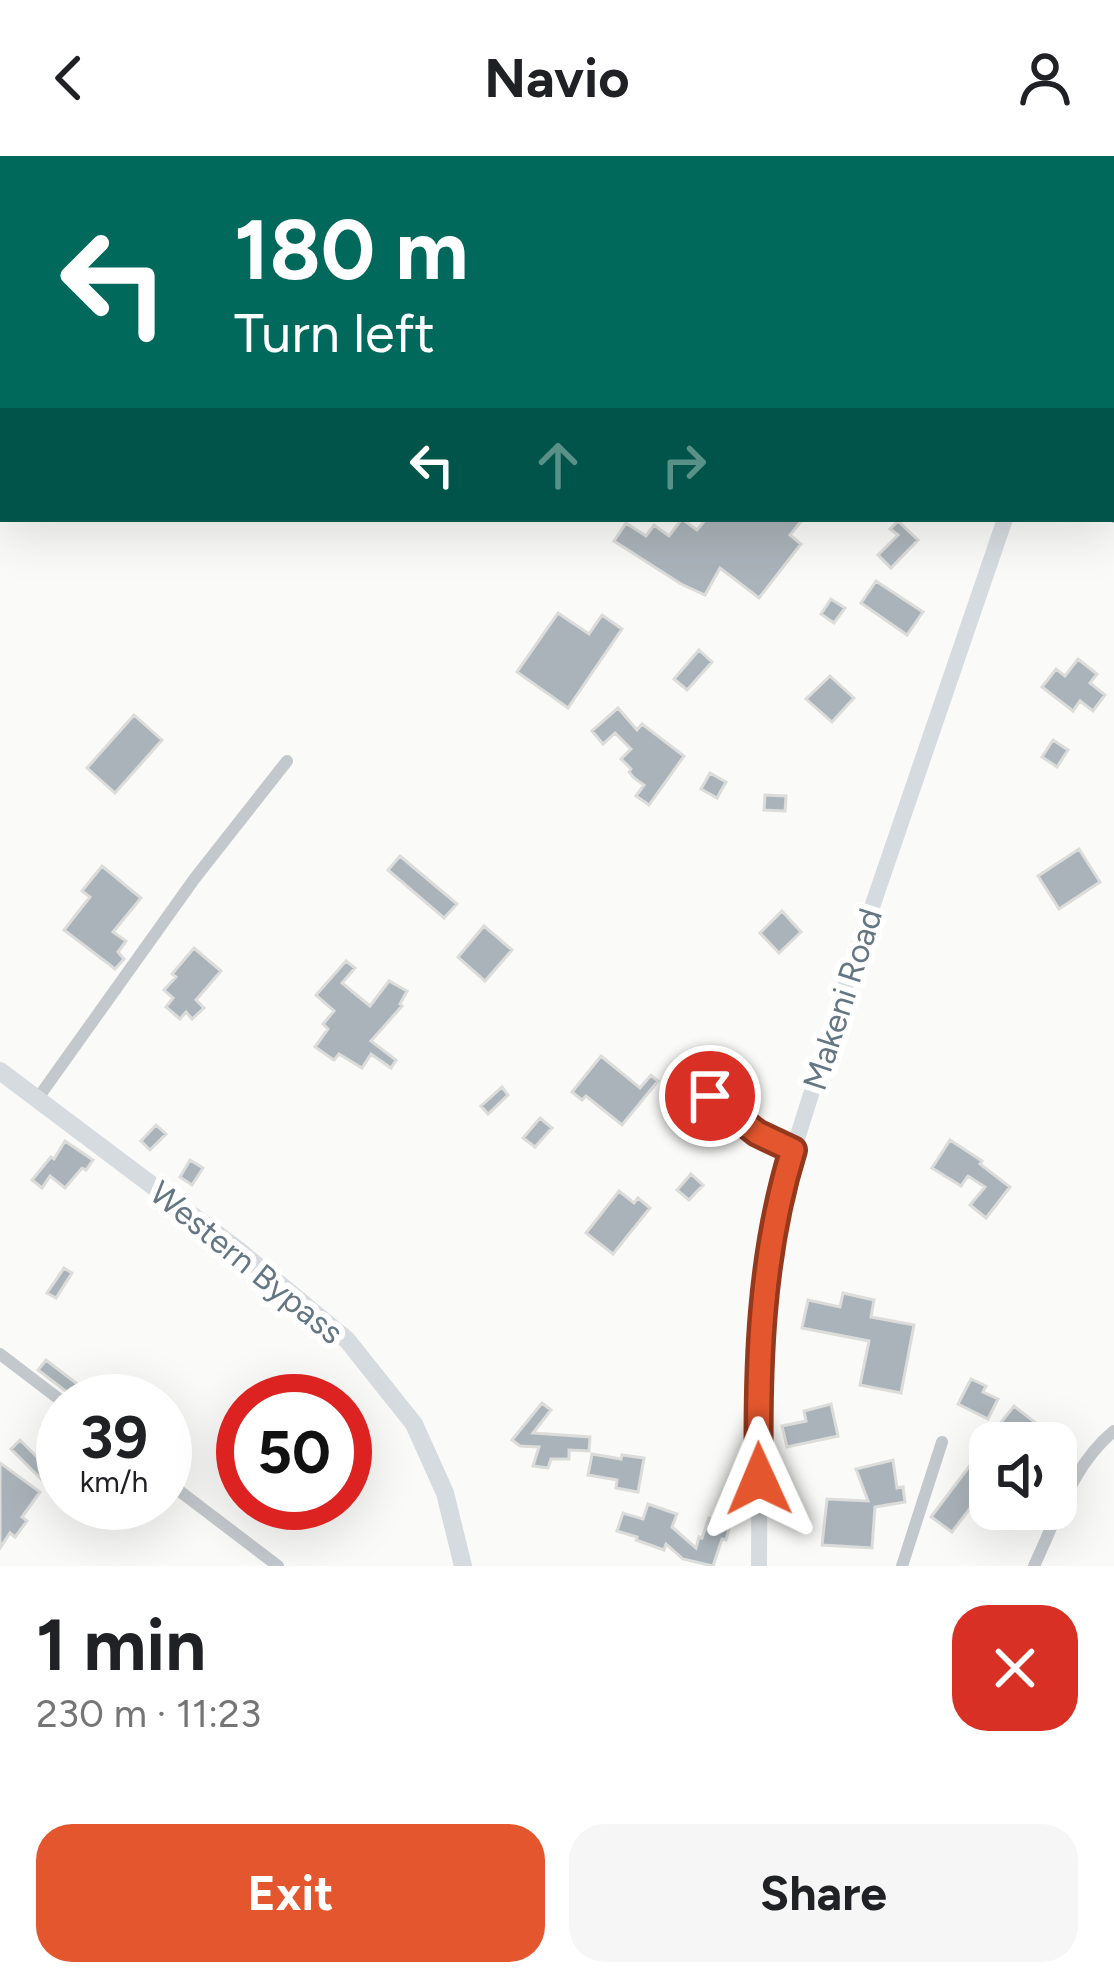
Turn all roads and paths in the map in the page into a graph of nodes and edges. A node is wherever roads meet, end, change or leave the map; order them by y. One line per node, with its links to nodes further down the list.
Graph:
1 (1004, 522): 6 (main road, Makeni Road)
2 (287, 761): 5 (street)
3 (0, 1071): 5 (main road, Western Bypass)
4 (710, 1096): 6 (street)
5 (38, 1099): 13 (main road, Western Bypass)
6 (793, 1150): 14 (main road, Makeni Road)
7 (0, 1354): 8 (street)
8 (36, 1381)
9 (1114, 1431): 16 (street)
10 (942, 1442): 15 (street)
11 (192, 1501): 12 (street)
12 (278, 1566)
13 (463, 1566)
14 (759, 1566)
15 (902, 1566)
16 (1034, 1566)

